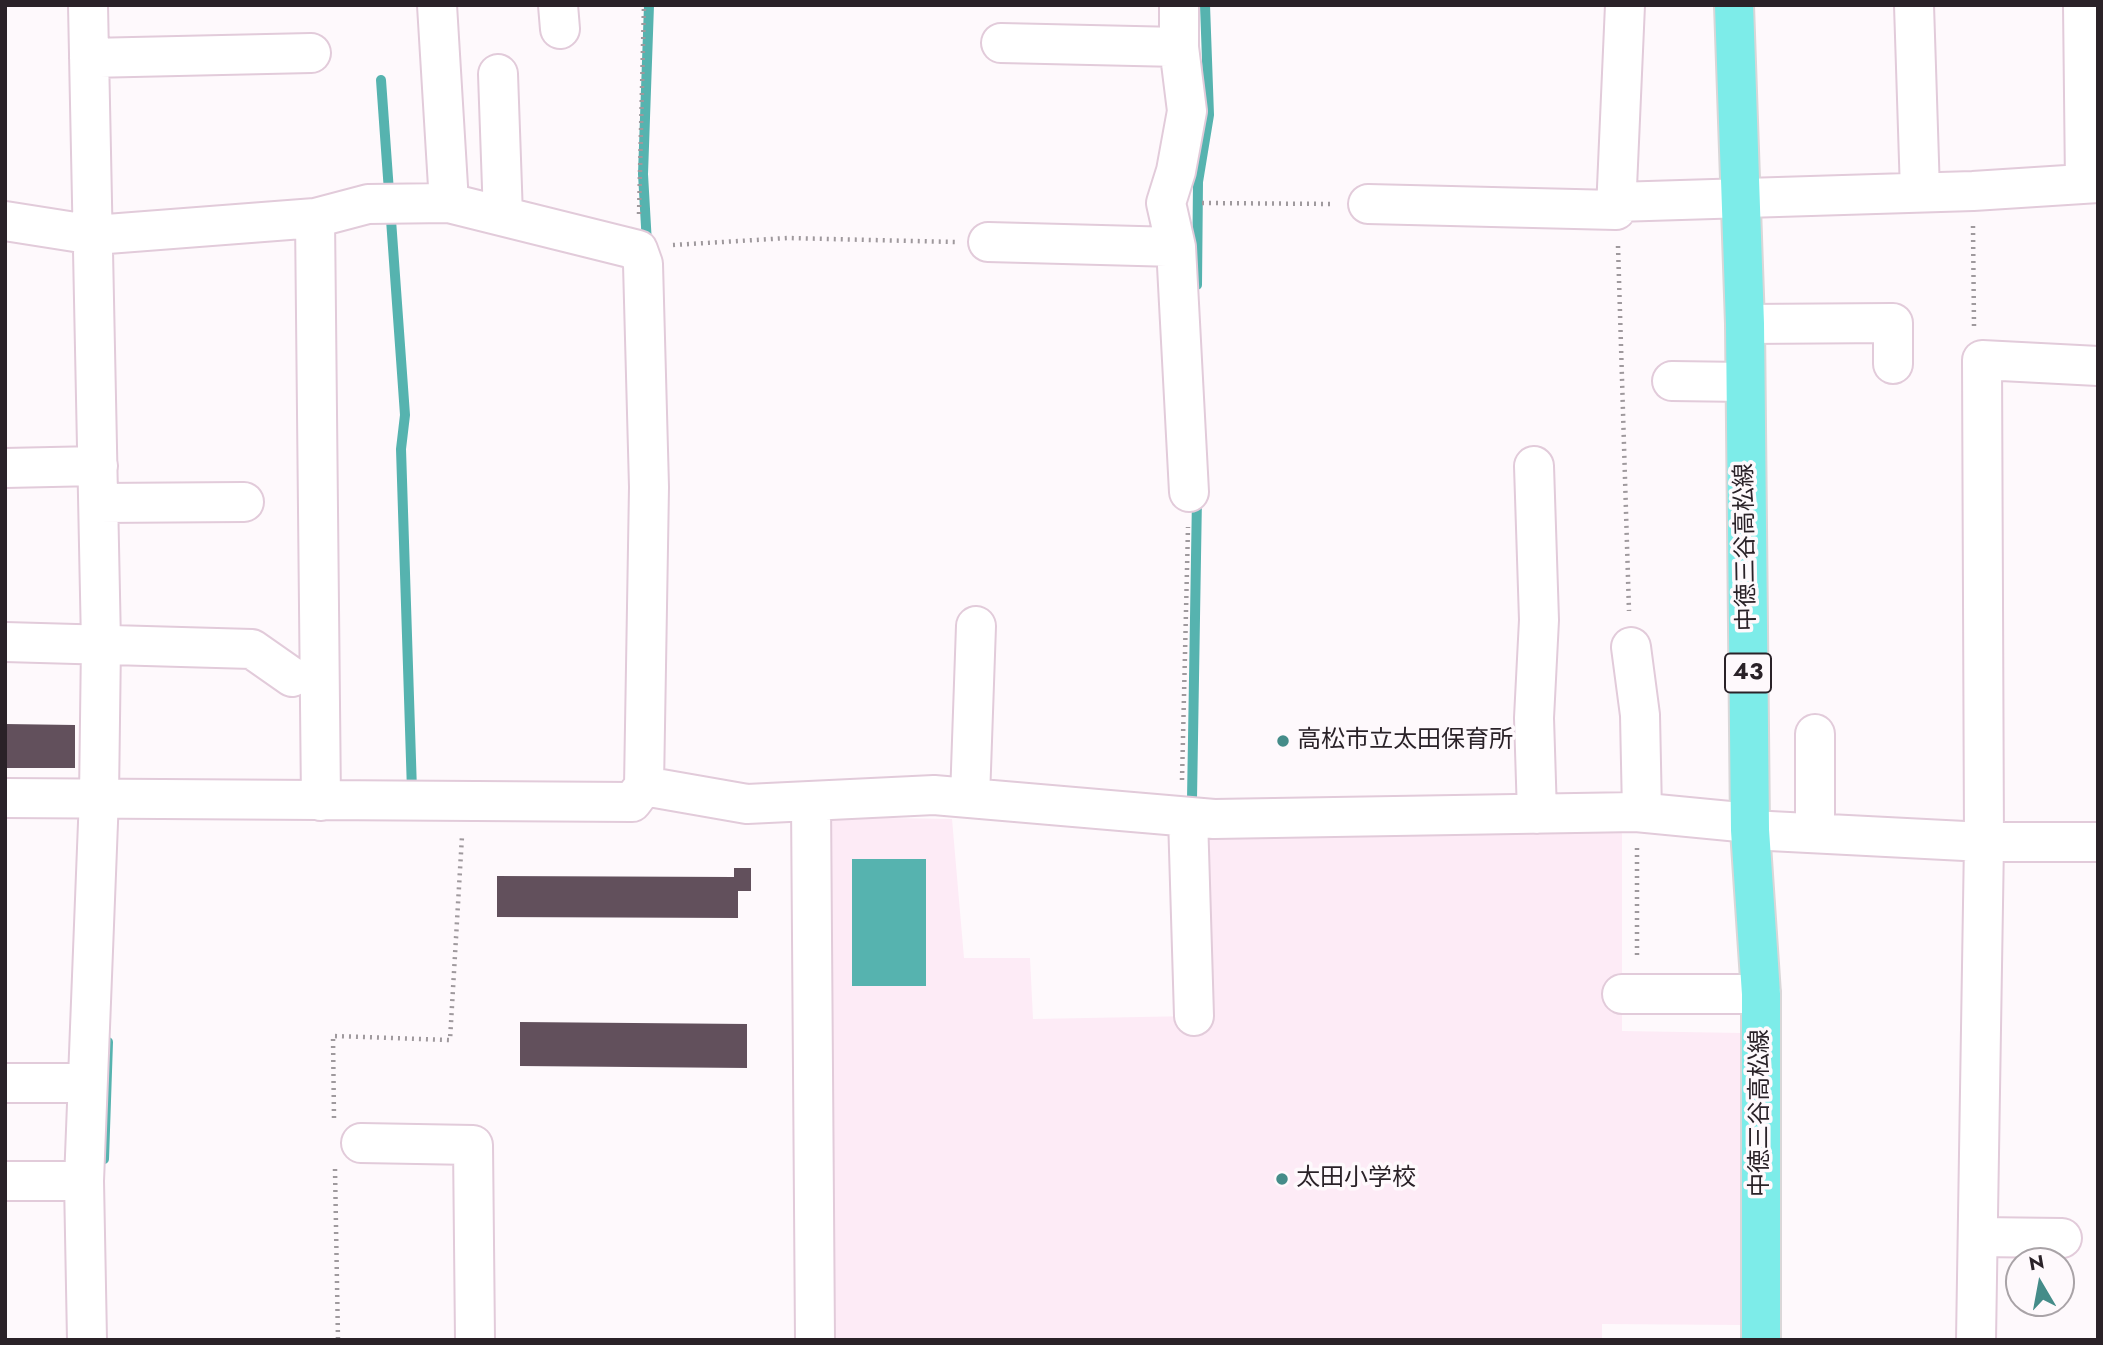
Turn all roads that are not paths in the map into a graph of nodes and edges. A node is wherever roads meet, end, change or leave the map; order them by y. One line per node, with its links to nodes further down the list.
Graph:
1 (88, 5): 11 (street)
2 (437, 5): 16 (street)
3 (1179, 5): 9 (street)
4 (1625, 5): 18 (street)
5 (1734, 5): 15 (main road, 中徳三谷高松線 / 43)
6 (1914, 5): 14 (street)
7 (2083, 5): 13 (street)
8 (1001, 43): 9 (street)
9 (1179, 47): 24 (street)
10 (311, 53): 11 (street)
11 (89, 58): 22 (street)
12 (498, 74): 19 (street)
13 (2091, 183): 14 (street)
14 (1920, 192): 15 (street)
15 (1742, 198): 18 (street); 25 (main road, 中徳三谷高松線 / 43)
16 (449, 203): 19 (street); 20 (street)
17 (1368, 204): 18 (street)
18 (1616, 206)
19 (503, 216): 41 (street)
20 (315, 218): 22 (street); 45 (street)
21 (5, 221): 22 (street)
22 (94, 235): 32 (street)
23 (988, 243): 24 (street)
24 (1176, 247): 33 (street)
25 (1745, 324): 26 (street); 29 (main road, 中徳三谷高松線 / 43)
26 (1893, 364)
27 (2098, 366): 52 (street)
28 (1672, 381): 29 (street)
29 (1745, 382): 50 (main road, 中徳三谷高松線 / 43)
30 (1534, 466): 48 (street)
31 (5, 468): 32 (street)
32 (99, 485): 34 (street); 37 (street)
33 (1189, 492)
34 (244, 502)
35 (975, 626): 44 (street)
36 (5, 642): 37 (street)
37 (101, 643): 39 (street); 43 (street)
38 (1631, 647): 47 (street)
39 (292, 677)
40 (1815, 734): 51 (street)
41 (644, 786): 45 (street); 46 (street)
42 (5, 797): 43 (street)
43 (99, 797): 45 (street); 58 (street)
44 (970, 798): 46 (street); 49 (street)
45 (321, 801)
46 (811, 802): 66 (street)
47 (1639, 812): 48 (street); 50 (street)
48 (1537, 814): 49 (street)
49 (1185, 817): 56 (street)
50 (1750, 827): 51 (street); 55 (main road, 中徳三谷高松線 / 43)
51 (1815, 834): 52 (street)
52 (1984, 842): 53 (street); 62 (street)
53 (2098, 842)
54 (1630, 994): 55 (street)
55 (1761, 995): 67 (main road, 中徳三谷高松線 / 43)
56 (1194, 1016)
57 (5, 1083): 58 (street)
58 (87, 1083): 61 (street)
59 (344, 1145): 65 (street)
60 (5, 1181): 61 (street)
61 (85, 1181): 64 (street)
62 (1978, 1237): 63 (street); 68 (street)
63 (2062, 1238)
64 (87, 1340)
65 (475, 1340)
66 (815, 1340)
67 (1761, 1340)
68 (1976, 1340)

